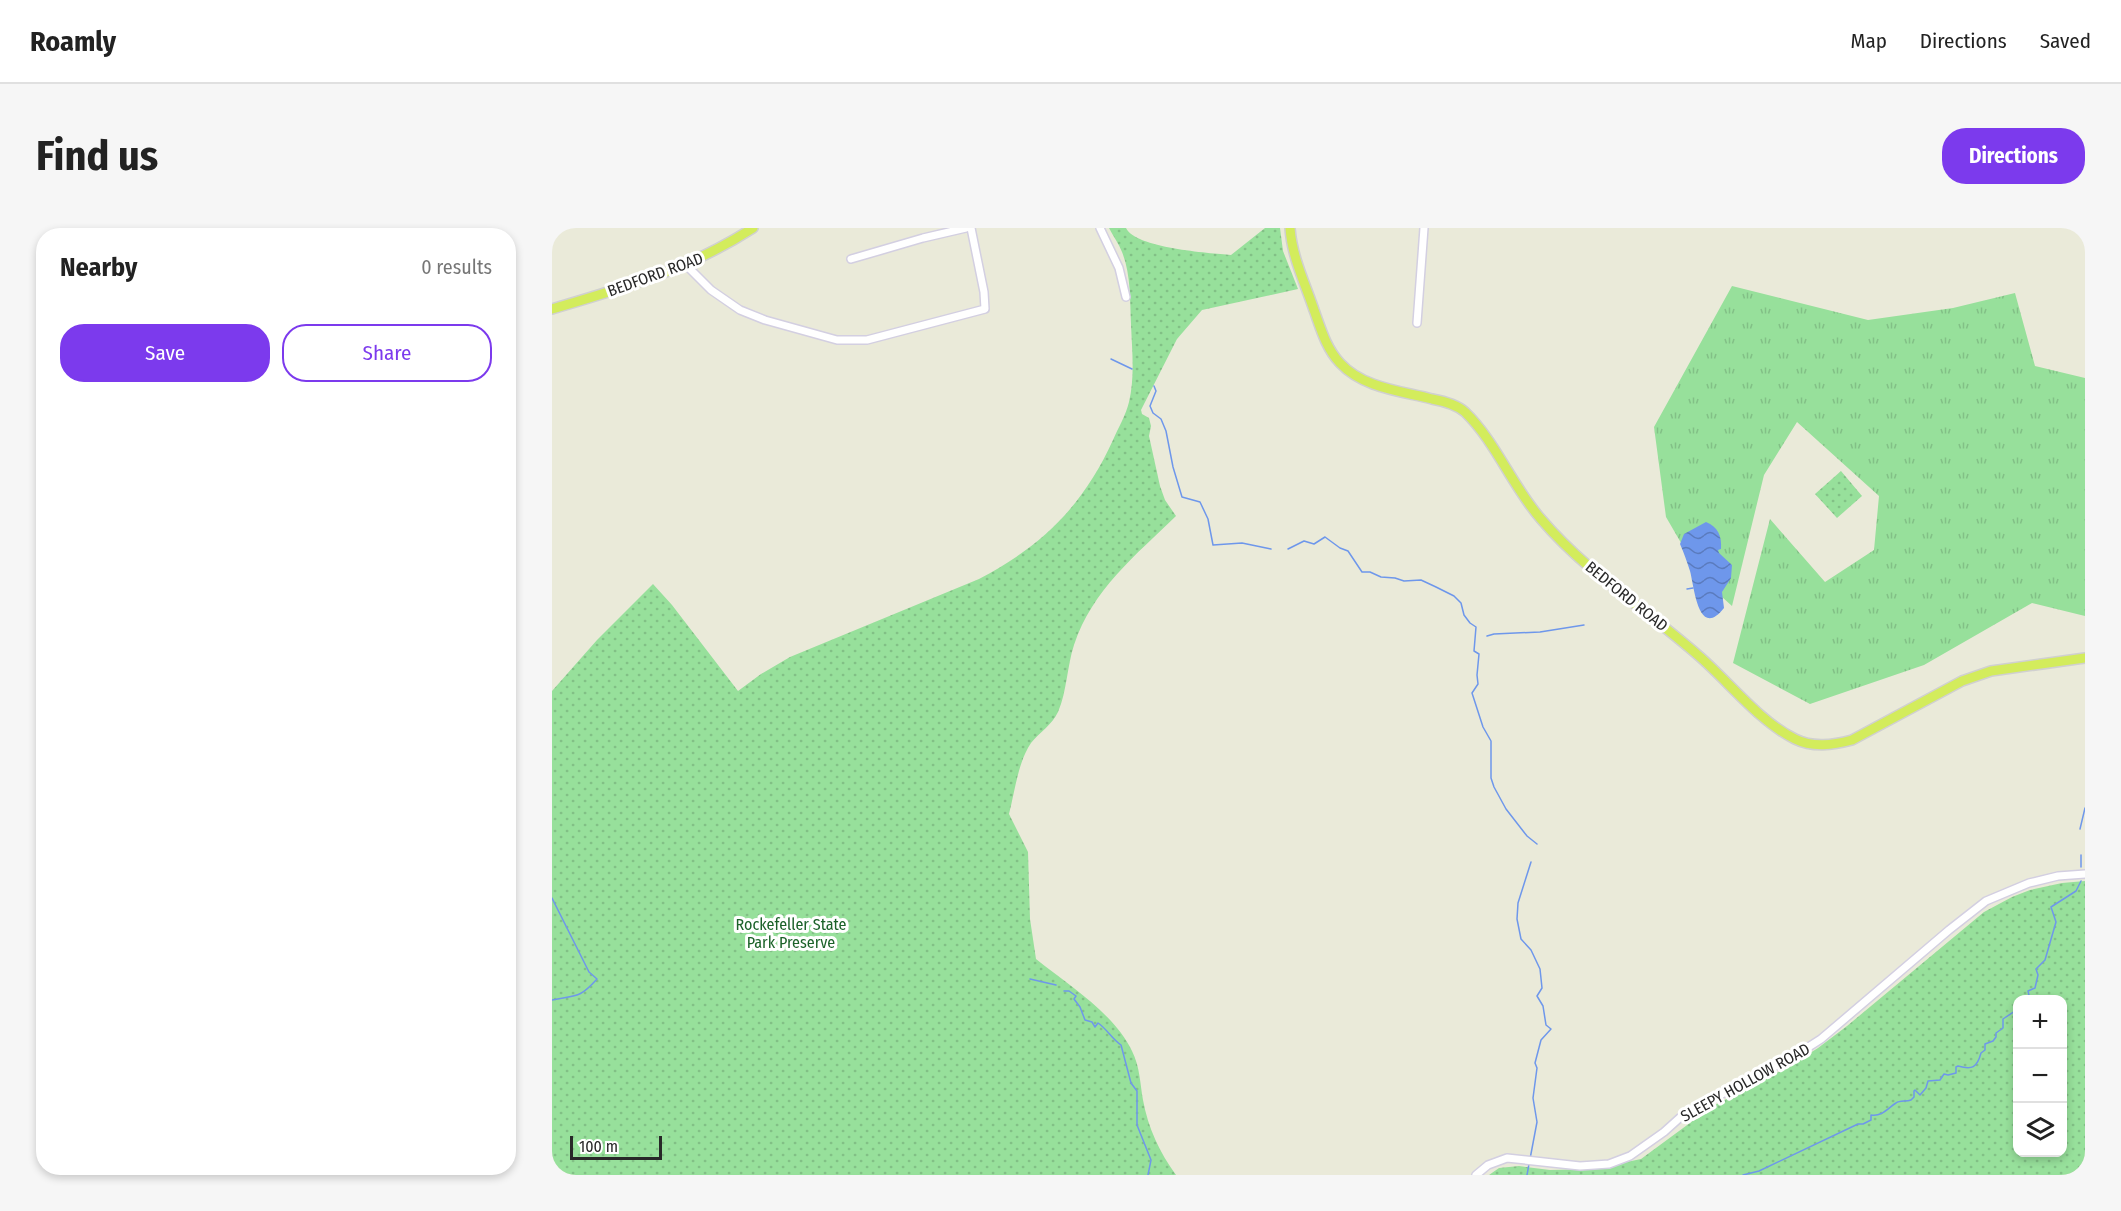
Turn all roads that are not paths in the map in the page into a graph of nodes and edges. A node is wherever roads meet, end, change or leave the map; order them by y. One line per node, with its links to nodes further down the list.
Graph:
1 (753, 228): 8 (main road, BEDFORD ROAD)
2 (966, 228): 7 (street)
3 (971, 228): 8 (street)
4 (1100, 228): 9 (street)
5 (1290, 228): 12 (main road, BEDFORD ROAD)
6 (1424, 228): 11 (street)
7 (852, 259)
8 (686, 265): 10 (main road, BEDFORD ROAD)
9 (1126, 297)
10 (552, 309)
11 (1417, 323)
12 (2085, 658)
13 (2085, 874): 14 (street, SLEEPY HOLLOW ROAD)
14 (1476, 1175)

